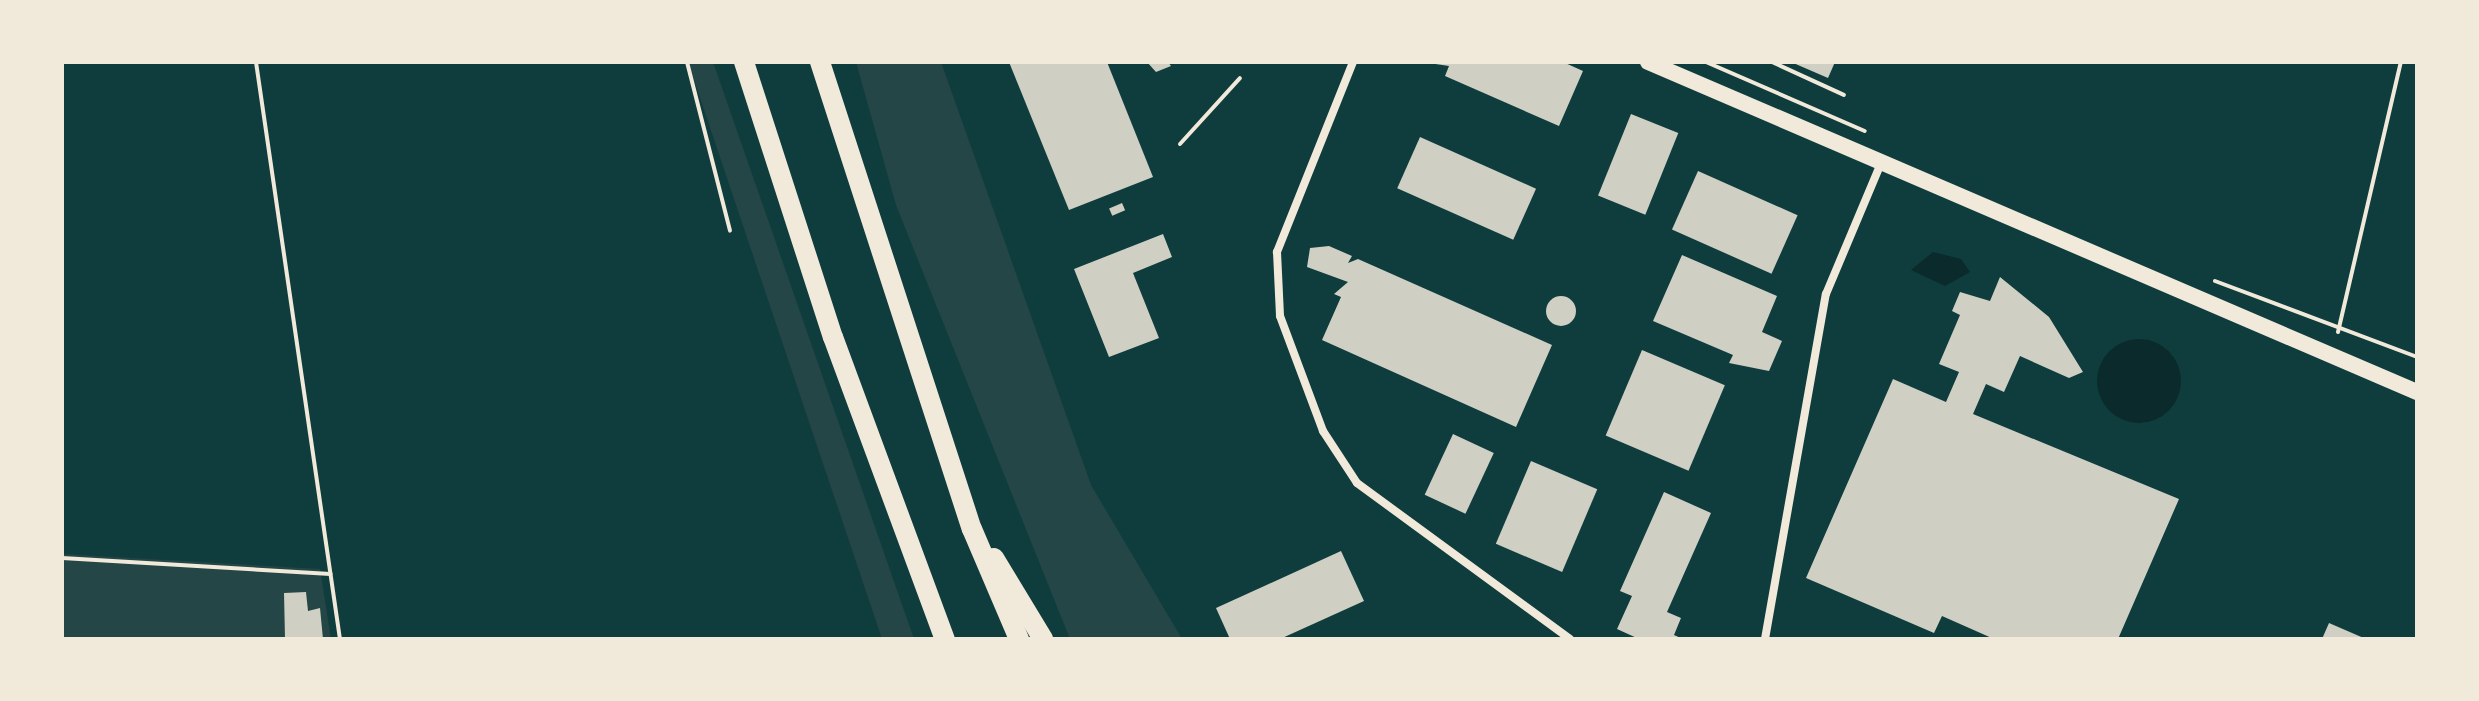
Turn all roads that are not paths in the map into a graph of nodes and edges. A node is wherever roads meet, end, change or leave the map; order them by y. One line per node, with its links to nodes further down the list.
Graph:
1 (744, 62): 8 (highway)
2 (820, 62): 7 (highway)
3 (1353, 62): 11 (street)
4 (1648, 62): 5 (main road)
5 (1881, 163): 6 (main road); 12 (street)
6 (2417, 392)
7 (972, 529): 9 (highway); 10 (highway)
8 (945, 639)
9 (1019, 639)
10 (1043, 639)
11 (1570, 639)
12 (1765, 639)

